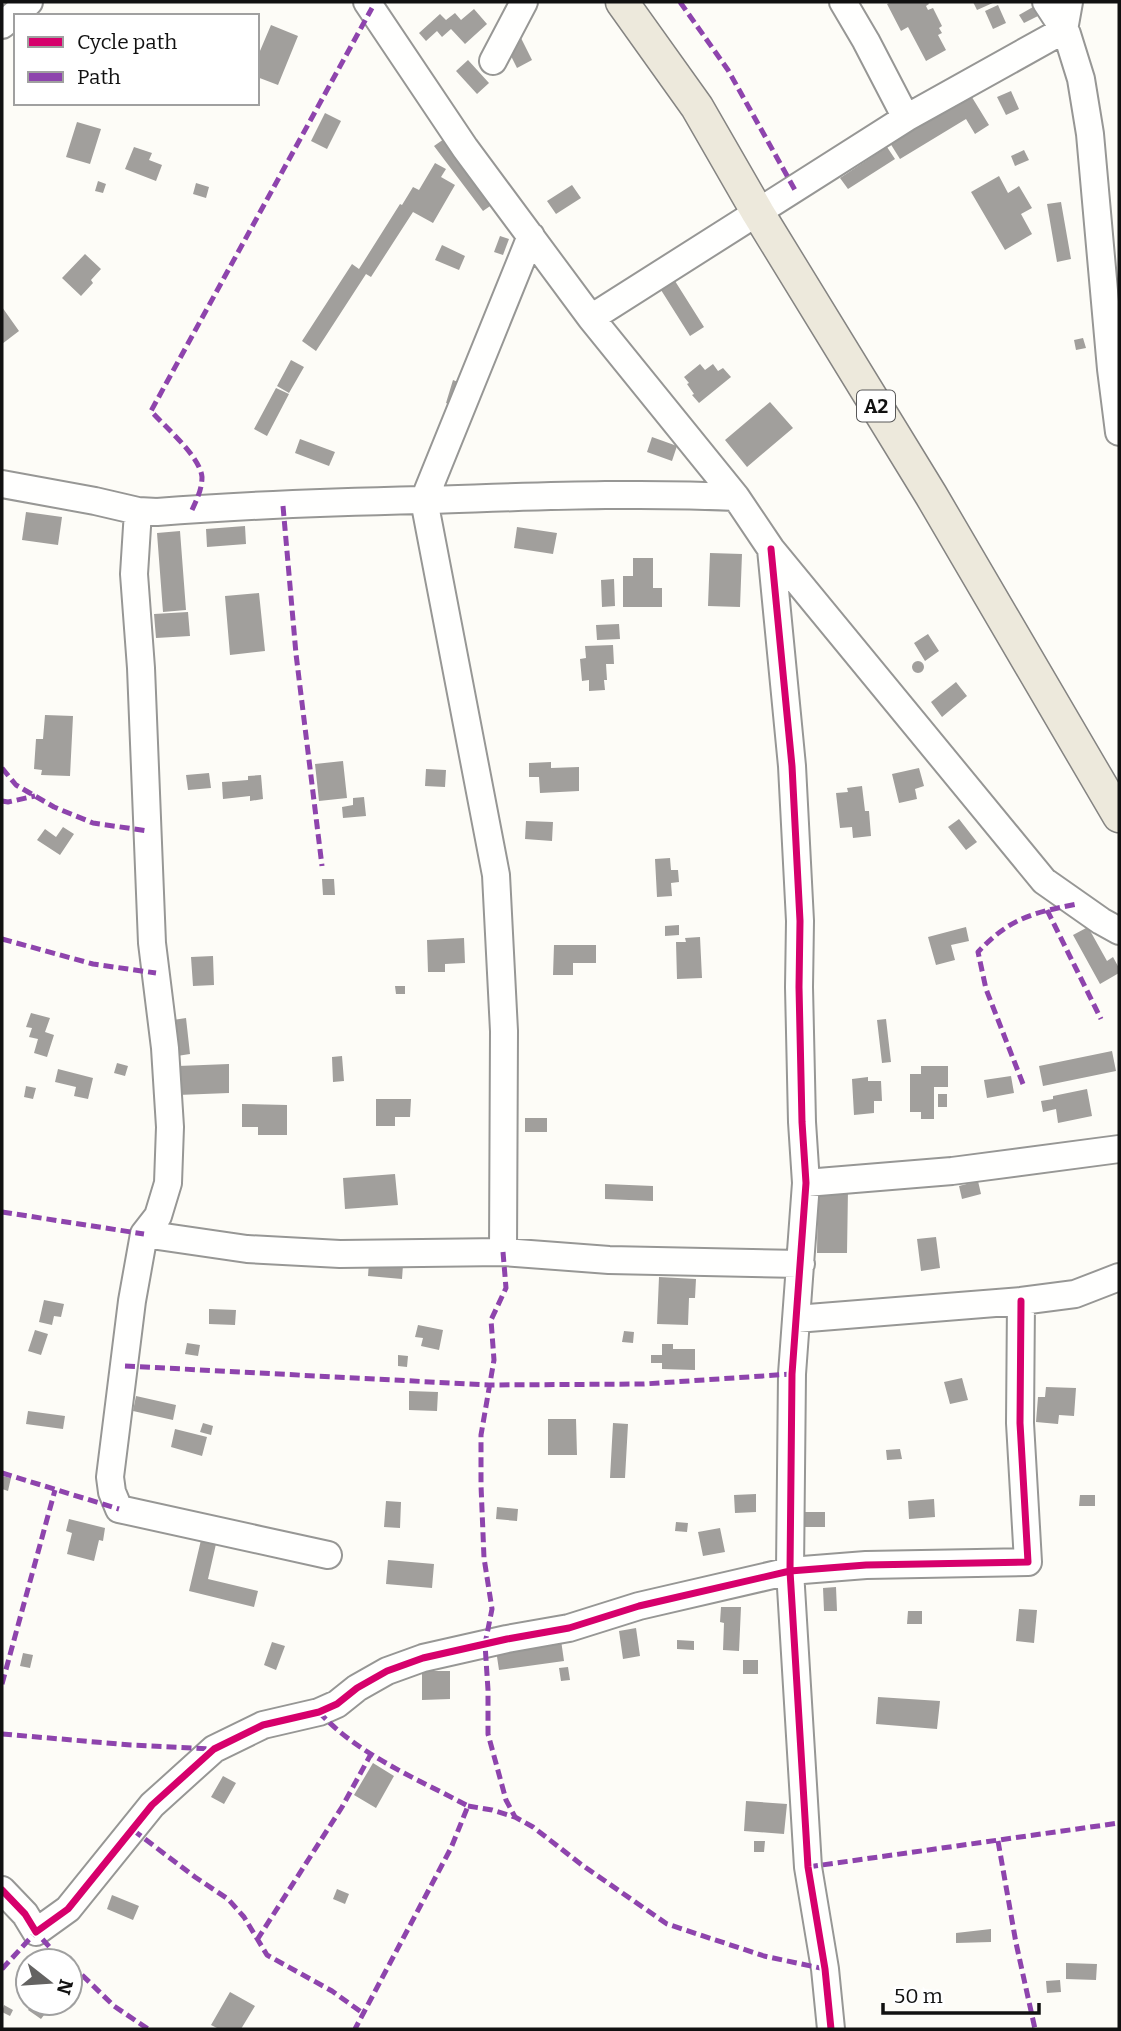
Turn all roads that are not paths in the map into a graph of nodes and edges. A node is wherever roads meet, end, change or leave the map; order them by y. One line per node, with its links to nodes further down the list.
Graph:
1 (29, 2): 7 (street)
2 (367, 2): 11 (street)
3 (524, 2): 8 (street)
4 (622, 2): 10 (main road, A2)
5 (843, 2): 9 (street)
6 (1067, 9): 9 (street); 13 (street)
7 (15, 14)
8 (493, 61)
9 (906, 118): 10 (street)
10 (758, 213): 12 (street); 19 (main road, A2)
11 (531, 236): 12 (street); 16 (street)
12 (591, 318): 15 (street)
13 (1119, 432)
14 (2, 484): 17 (street)
15 (736, 497): 16 (street); 18 (street)
16 (424, 500): 17 (street); 24 (street)
17 (138, 511): 23 (street)
18 (771, 549): 20 (street); 22 (street)
19 (1119, 816)
20 (1119, 930)
21 (1119, 1149): 22 (street)
22 (806, 1183): 25 (street)
23 (144, 1234): 24 (street); 29 (street)
24 (503, 1252): 25 (street)
25 (801, 1264): 28 (street)
26 (1119, 1277): 27 (street)
27 (1021, 1301): 28 (street); 30 (street)
28 (796, 1319): 30 (street)
29 (328, 1555)
30 (790, 1571): 31 (street); 32 (street)
31 (2, 1890)
32 (831, 2029)

